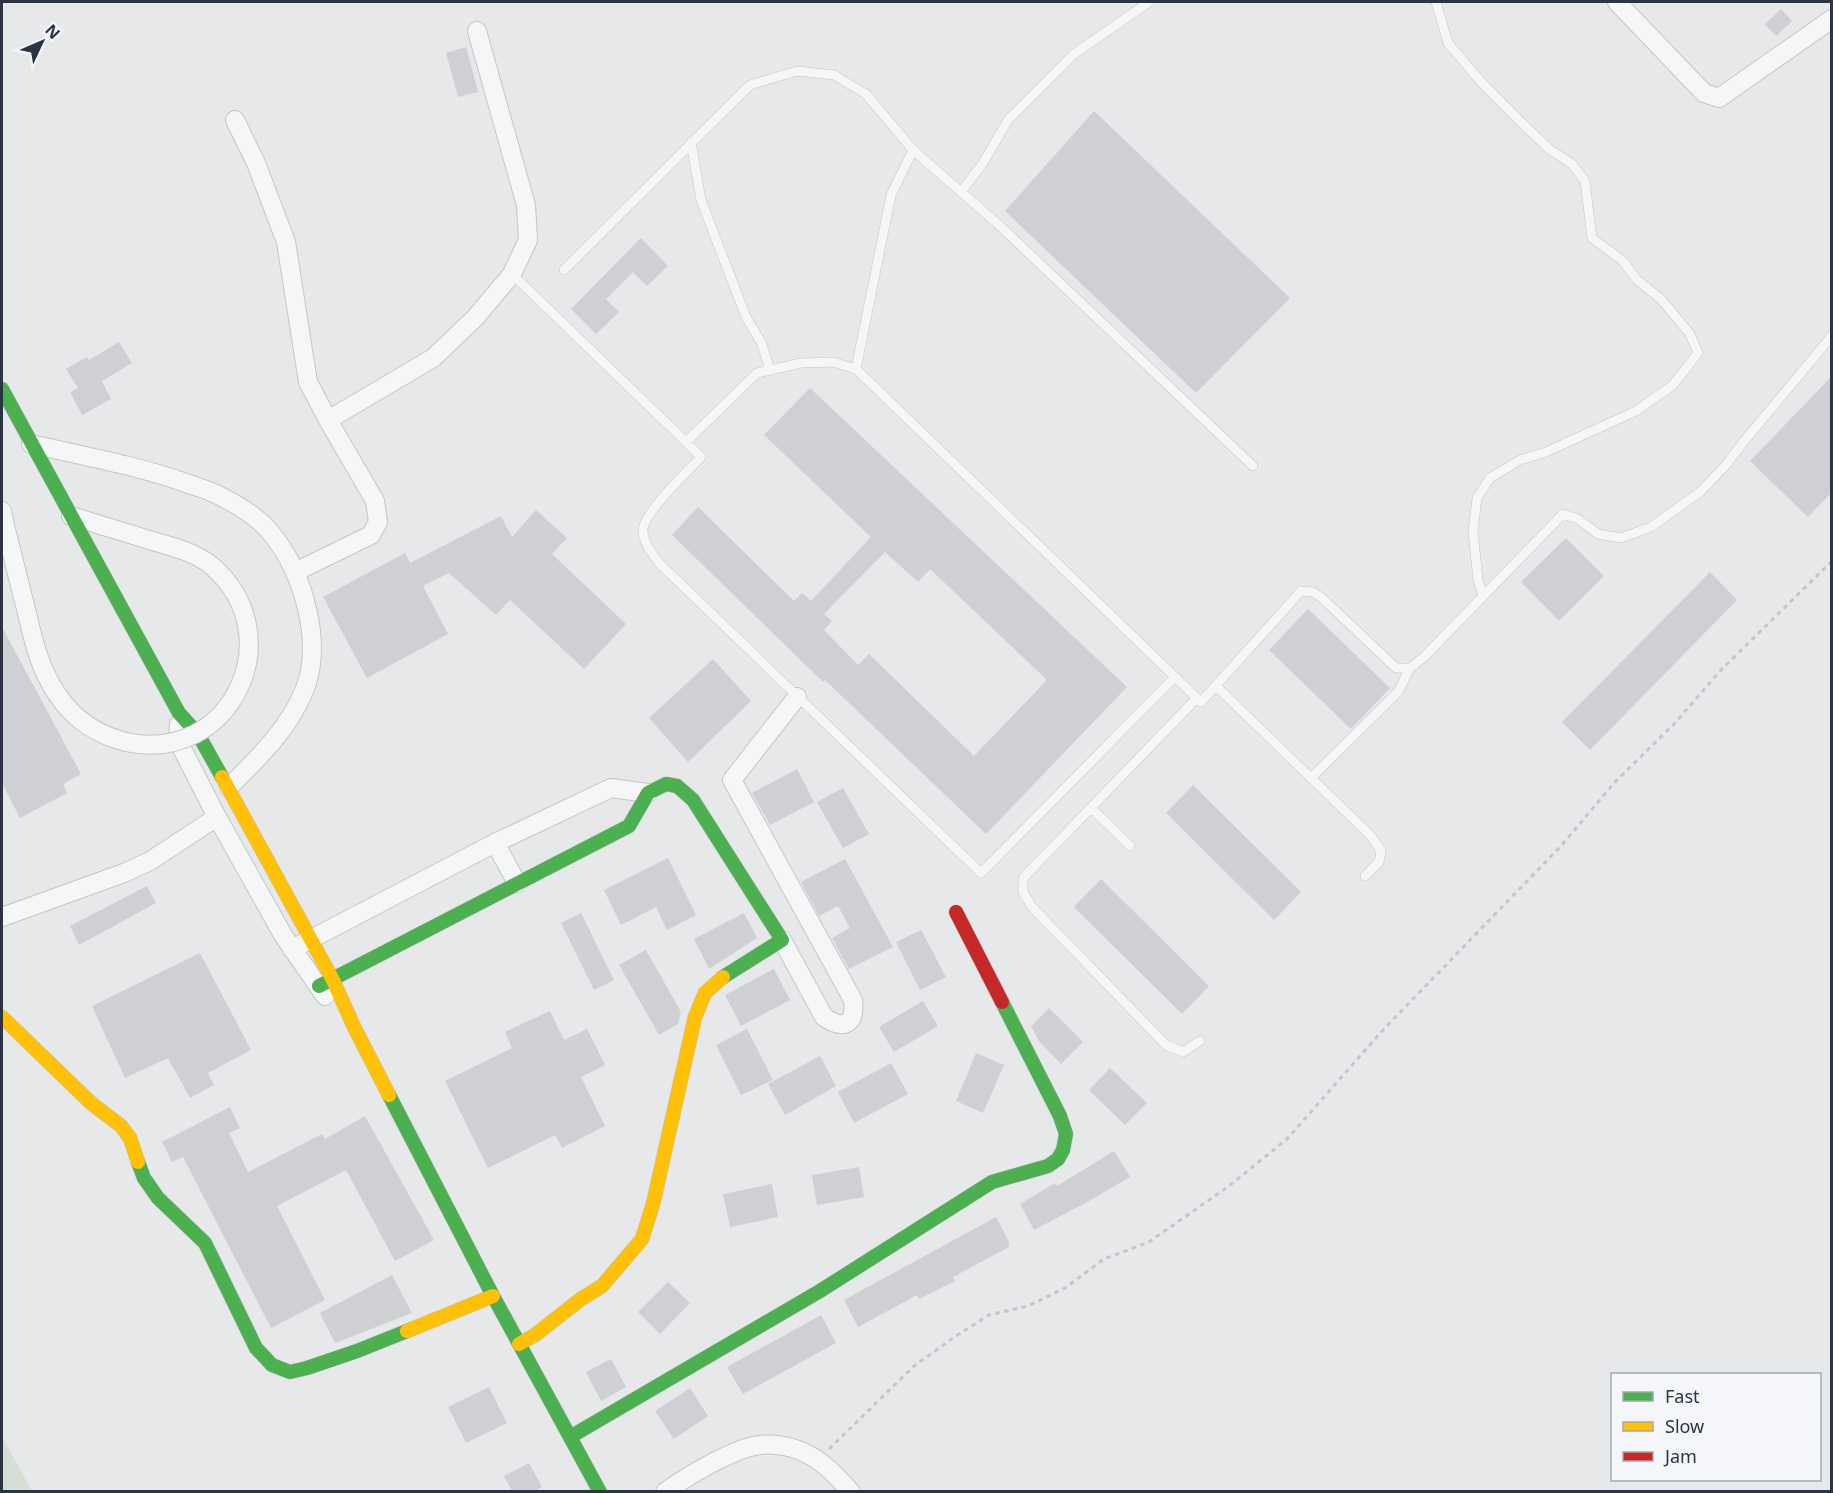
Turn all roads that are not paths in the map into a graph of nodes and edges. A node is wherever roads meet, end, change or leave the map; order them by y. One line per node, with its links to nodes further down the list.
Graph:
1 (1149, 2): 9 (lane)
2 (1436, 2): 23 (lane)
3 (1617, 2): 4 (street)
4 (1832, 19)
5 (477, 31): 11 (street)
6 (235, 120): 16 (street)
7 (691, 142): 8 (lane); 10 (lane); 14 (lane)
8 (913, 150): 9 (lane); 13 (lane)
9 (961, 192): 19 (lane)
10 (564, 270)
11 (512, 274): 16 (street); 17 (lane)
12 (1832, 336): 23 (lane)
13 (856, 369): 14 (lane); 25 (lane)
14 (770, 370): 17 (lane)
15 (2, 389): 18 (street)
16 (328, 420): 22 (street)
17 (686, 442): 27 (lane)
18 (31, 444): 20 (street); 22 (street)
19 (1253, 466)
20 (71, 516): 21 (street, bridge); 29 (street)
21 (3, 518)
22 (295, 572): 31 (street)
23 (1483, 597): 24 (lane)
24 (1410, 668): 26 (lane); 30 (lane)
25 (1175, 677): 27 (lane); 28 (lane)
26 (1217, 687): 28 (lane); 30 (lane)
27 (797, 697): 44 (street)
28 (1197, 698): 33 (lane)
29 (179, 713): 31 (street); 34 (street)
30 (1311, 778): 39 (lane)
31 (229, 787): 36 (street)
32 (648, 793): 35 (street); 40 (street); 44 (street)
33 (1090, 808): 37 (lane); 49 (lane)
34 (217, 817): 38 (street); 42 (street)
35 (495, 843): 40 (street); 43 (street)
36 (260, 844): 38 (street); 43 (street)
37 (1130, 846)
38 (238, 857): 45 (street)
39 (1365, 876)
40 (517, 883): 46 (street)
41 (956, 912): 52 (street)
42 (2, 917)
43 (310, 939): 45 (street); 46 (street)
44 (782, 940): 51 (street)
45 (292, 949): 46 (street)
46 (325, 983): 48 (street)
47 (2, 1017): 50 (street)
48 (354, 1027): 50 (street)
49 (1200, 1041)
50 (493, 1296): 51 (street)
51 (519, 1344): 52 (street)
52 (570, 1437): 53 (street)
53 (600, 1491)
54 (665, 1491): 55 (street)
55 (851, 1491)

